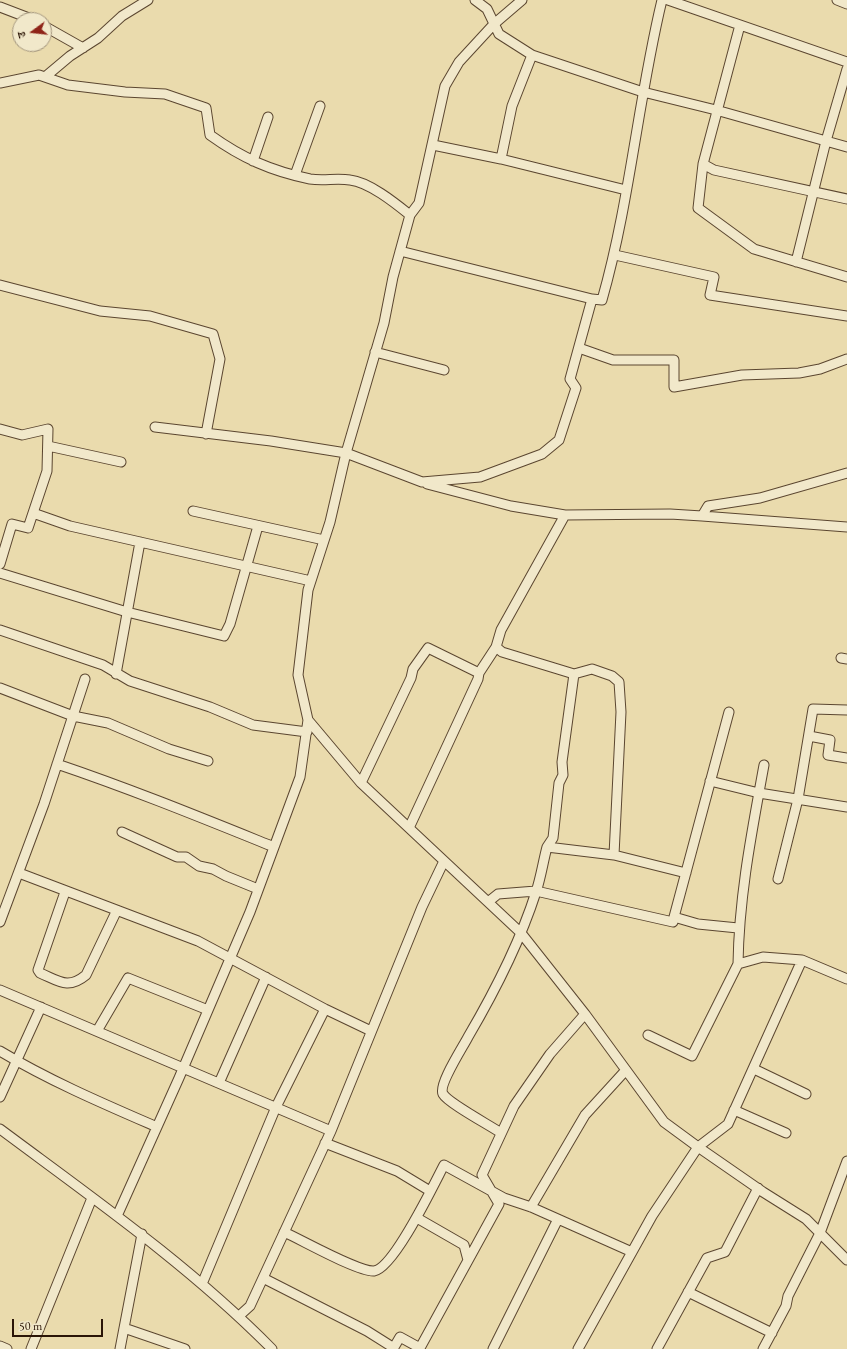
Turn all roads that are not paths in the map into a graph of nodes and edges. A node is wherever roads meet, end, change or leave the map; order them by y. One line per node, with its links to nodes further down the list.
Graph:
1 (148, 0): 13 (street)
2 (475, 0): 10 (street)
3 (522, 0): 10 (street)
4 (662, 0): 19 (street)
5 (668, 0): 11 (street)
6 (837, 0): 7 (street)
7 (847, 4)
8 (0, 7): 9 (street)
9 (13, 12)
10 (494, 24): 14 (street); 24 (street)
11 (740, 25): 15 (street); 21 (street)
12 (52, 31): 13 (street)
13 (83, 48): 17 (street)
14 (532, 55): 19 (street); 26 (street)
15 (847, 62)
16 (847, 69): 23 (street)
17 (45, 77): 18 (street); 27 (street)
18 (0, 83)
19 (643, 92): 21 (street); 30 (street)
20 (320, 106): 29 (street)
21 (716, 110): 23 (street); 28 (street)
22 (268, 117): 27 (street)
23 (826, 141): 25 (street); 31 (street)
24 (433, 145): 26 (street); 33 (street)
25 (847, 147)
26 (501, 159): 30 (street)
27 (253, 161): 29 (street)
28 (703, 164): 31 (street); 36 (street)
29 (294, 175): 33 (street)
30 (626, 190): 35 (street)
31 (814, 192): 32 (street); 36 (street)
32 (847, 199)
33 (410, 215): 34 (street)
34 (400, 251): 39 (street); 42 (street)
35 (615, 255): 39 (street); 40 (street)
36 (796, 262): 37 (street)
37 (847, 277)
38 (0, 285): 47 (street)
39 (592, 299): 41 (street)
40 (847, 316)
41 (579, 348): 43 (street); 52 (street)
42 (375, 352): 44 (street); 49 (street)
43 (847, 359)
44 (444, 370)
45 (154, 427): 47 (street)
46 (0, 429): 48 (street)
47 (206, 434): 49 (street)
48 (48, 446): 50 (street); 54 (street)
49 (346, 453): 52 (street); 61 (street)
50 (121, 462)
51 (847, 473): 56 (street)
52 (422, 482): 55 (street)
53 (193, 511): 57 (street)
54 (33, 513): 60 (street); 62 (street)
55 (565, 514): 56 (street); 69 (street)
56 (702, 516): 58 (street)
57 (258, 526): 61 (street); 64 (street)
58 (847, 527)
59 (0, 529): 60 (street)
60 (9, 536): 63 (street)
61 (324, 540): 66 (street)
62 (140, 542): 64 (street); 67 (street)
63 (0, 564)
64 (246, 566): 66 (street); 67 (street)
65 (0, 573): 67 (street)
66 (311, 581): 78 (street)
67 (127, 612): 71 (street)
68 (0, 630): 71 (street)
69 (496, 647): 70 (street); 72 (street)
70 (479, 673): 86 (street); 90 (street)
71 (116, 674): 79 (street)
72 (574, 674): 93 (street); 94 (street)
73 (85, 679): 77 (street)
74 (0, 688): 77 (street)
75 (847, 710): 80 (street)
76 (729, 712): 85 (street)
77 (73, 716): 82 (street); 83 (street)
78 (308, 720): 79 (street); 86 (street)
79 (307, 732): 92 (street)
80 (809, 736): 81 (street); 88 (street)
81 (847, 758)
82 (208, 761)
83 (57, 764): 92 (street); 96 (street)
84 (764, 765): 87 (street)
85 (710, 780): 87 (street); 97 (street)
86 (361, 783): 90 (street)
87 (759, 793): 88 (street); 106 (street)
88 (798, 799): 89 (street); 98 (street)
89 (847, 807)
90 (409, 828): 95 (street)
91 (122, 832): 99 (street)
92 (274, 847): 99 (street)
93 (547, 847): 94 (street); 100 (street)
94 (614, 855): 97 (street)
95 (444, 861): 102 (street); 119 (street)
96 (18, 873): 101 (street); 104 (street)
97 (686, 873): 106 (street)
98 (778, 879)
99 (258, 889): 108 (street)
100 (536, 891): 102 (street); 105 (street); 107 (street)
101 (65, 892): 103 (street); 103 (street)
102 (488, 902): 107 (street)
103 (117, 910): 108 (street)
104 (0, 922)
105 (673, 922)
106 (738, 928): 110 (street)
107 (521, 933): 117 (street); 134 (street)
108 (230, 958): 111 (street); 116 (street)
109 (802, 960): 110 (street); 112 (street); 124 (street)
110 (738, 964): 120 (street)
111 (266, 977): 115 (street); 126 (street)
112 (847, 979)
113 (0, 990): 114 (street)
114 (41, 1007): 118 (street); 122 (street)
115 (325, 1009): 119 (street); 129 (street)
116 (208, 1010): 118 (street); 123 (street)
117 (585, 1014): 125 (street); 134 (street)
118 (97, 1031): 123 (street)
119 (371, 1031): 133 (street)
120 (648, 1034)
121 (0, 1051): 122 (street)
122 (17, 1061): 128 (street); 131 (street)
123 (184, 1067): 126 (street); 131 (street)
124 (754, 1069): 127 (street); 130 (street)
125 (626, 1070): 137 (street); 143 (street)
126 (219, 1082): 129 (street)
127 (806, 1094)
128 (0, 1097)
129 (276, 1107): 133 (street); 154 (street)
130 (734, 1110): 135 (street); 137 (street)
131 (157, 1127): 144 (street)
132 (0, 1131): 142 (street)
133 (331, 1131): 136 (street)
134 (502, 1132): 141 (street)
135 (786, 1134)
136 (325, 1143): 140 (street); 147 (street)
137 (698, 1148): 139 (street); 150 (street)
138 (847, 1161): 148 (street)
139 (758, 1188): 148 (street); 155 (street)
140 (430, 1191): 141 (street); 145 (street)
141 (492, 1192): 143 (street); 151 (street)
142 (92, 1198): 144 (street); 162 (street)
143 (531, 1207): 146 (street)
144 (117, 1216): 149 (street)
145 (417, 1218): 147 (street); 151 (street)
146 (558, 1219): 150 (street); 166 (street)
147 (284, 1232): 153 (street)
148 (820, 1232): 152 (street); 158 (street)
149 (142, 1234): 154 (street); 157 (street)
150 (632, 1252): 167 (street)
151 (468, 1260): 160 (street)
152 (847, 1260)
153 (263, 1278): 156 (street); 160 (street)
154 (202, 1284): 156 (street)
155 (688, 1292): 158 (street); 168 (street)
156 (239, 1316): 165 (street)
157 (124, 1328): 163 (street); 164 (street)
158 (772, 1333): 169 (street)
159 (0, 1346): 161 (street)
160 (393, 1348)
161 (7, 1349)
162 (31, 1349)
163 (120, 1349)
164 (185, 1349)
165 (272, 1349)
166 (494, 1349)
167 (578, 1349)
168 (657, 1349)
169 (763, 1349)

